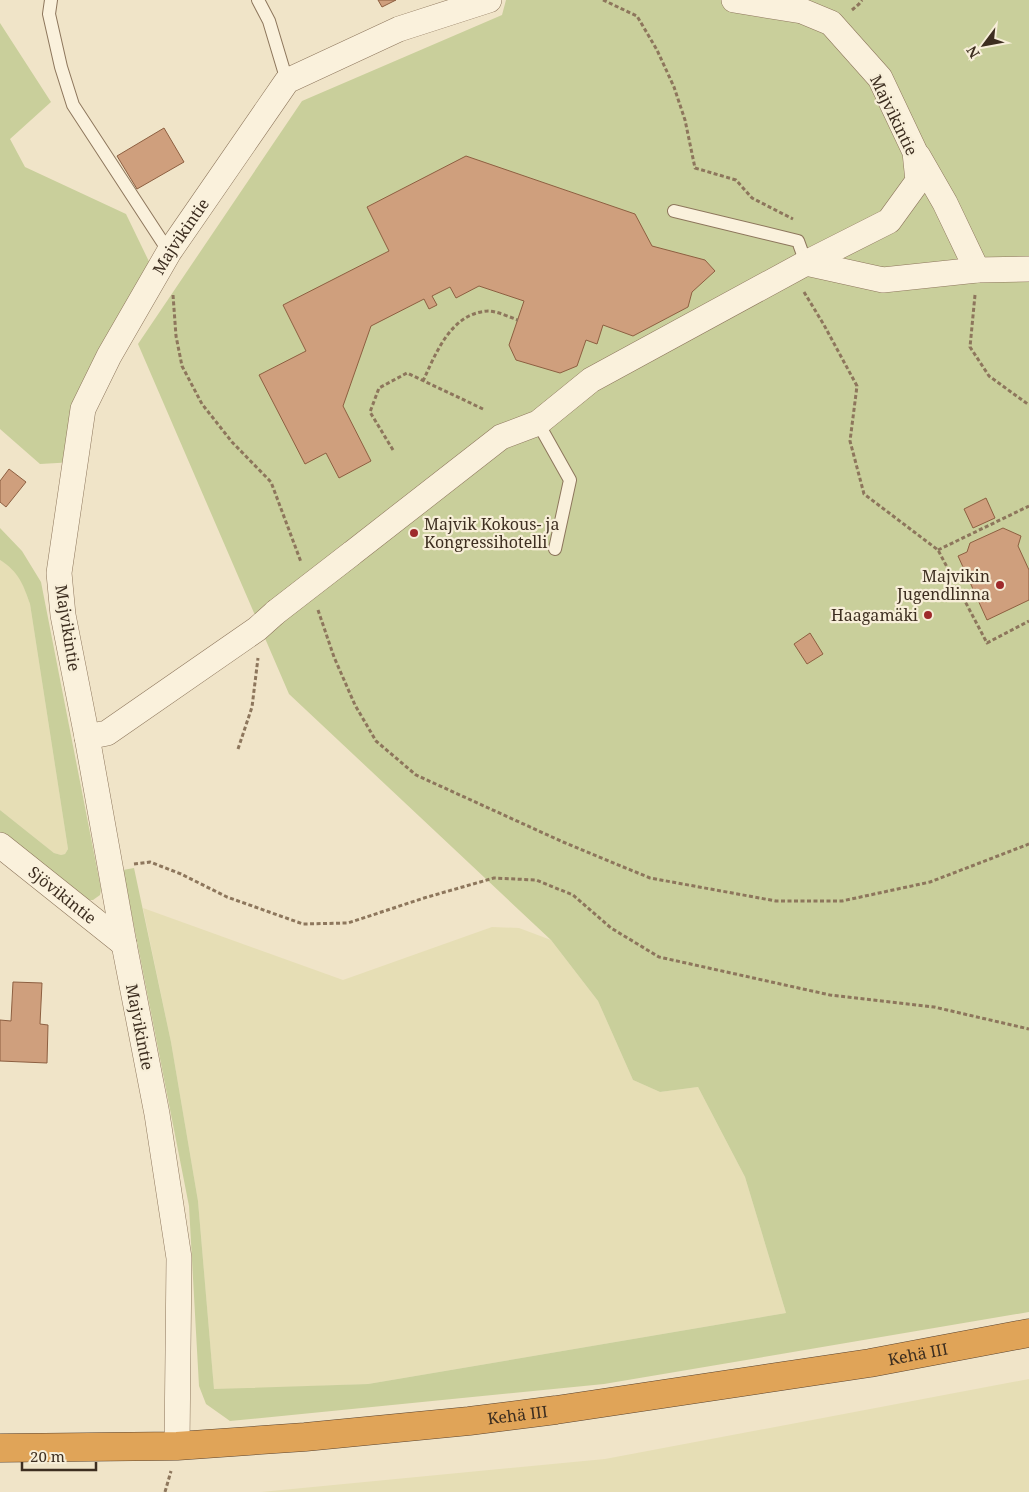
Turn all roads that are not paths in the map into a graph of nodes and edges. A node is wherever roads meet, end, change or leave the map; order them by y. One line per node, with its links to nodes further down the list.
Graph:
1 (51, 0): 8 (lane)
2 (258, 0): 5 (lane)
3 (489, 0): 5 (street)
4 (734, 0): 6 (street, Majvikintie)
5 (287, 80): 8 (street, Majvikintie)
6 (915, 152): 9 (street, Majvikintie); 11 (street)
7 (674, 211): 9 (lane)
8 (169, 252): 14 (street, Majvikintie)
9 (798, 258): 11 (street); 12 (street, Majvikintie)
10 (1029, 269): 11 (street)
11 (977, 270)
12 (538, 423): 13 (lane); 14 (street, bridge)
13 (555, 549)
14 (97, 735): 16 (street, Majvikintie)
15 (0, 845): 16 (street, Sjövikintie)
16 (124, 944): 18 (street, Majvikintie)
17 (1029, 1332): 18 (highway, Kehä III)
18 (178, 1446): 19 (highway, Kehä III)
19 (0, 1448)

